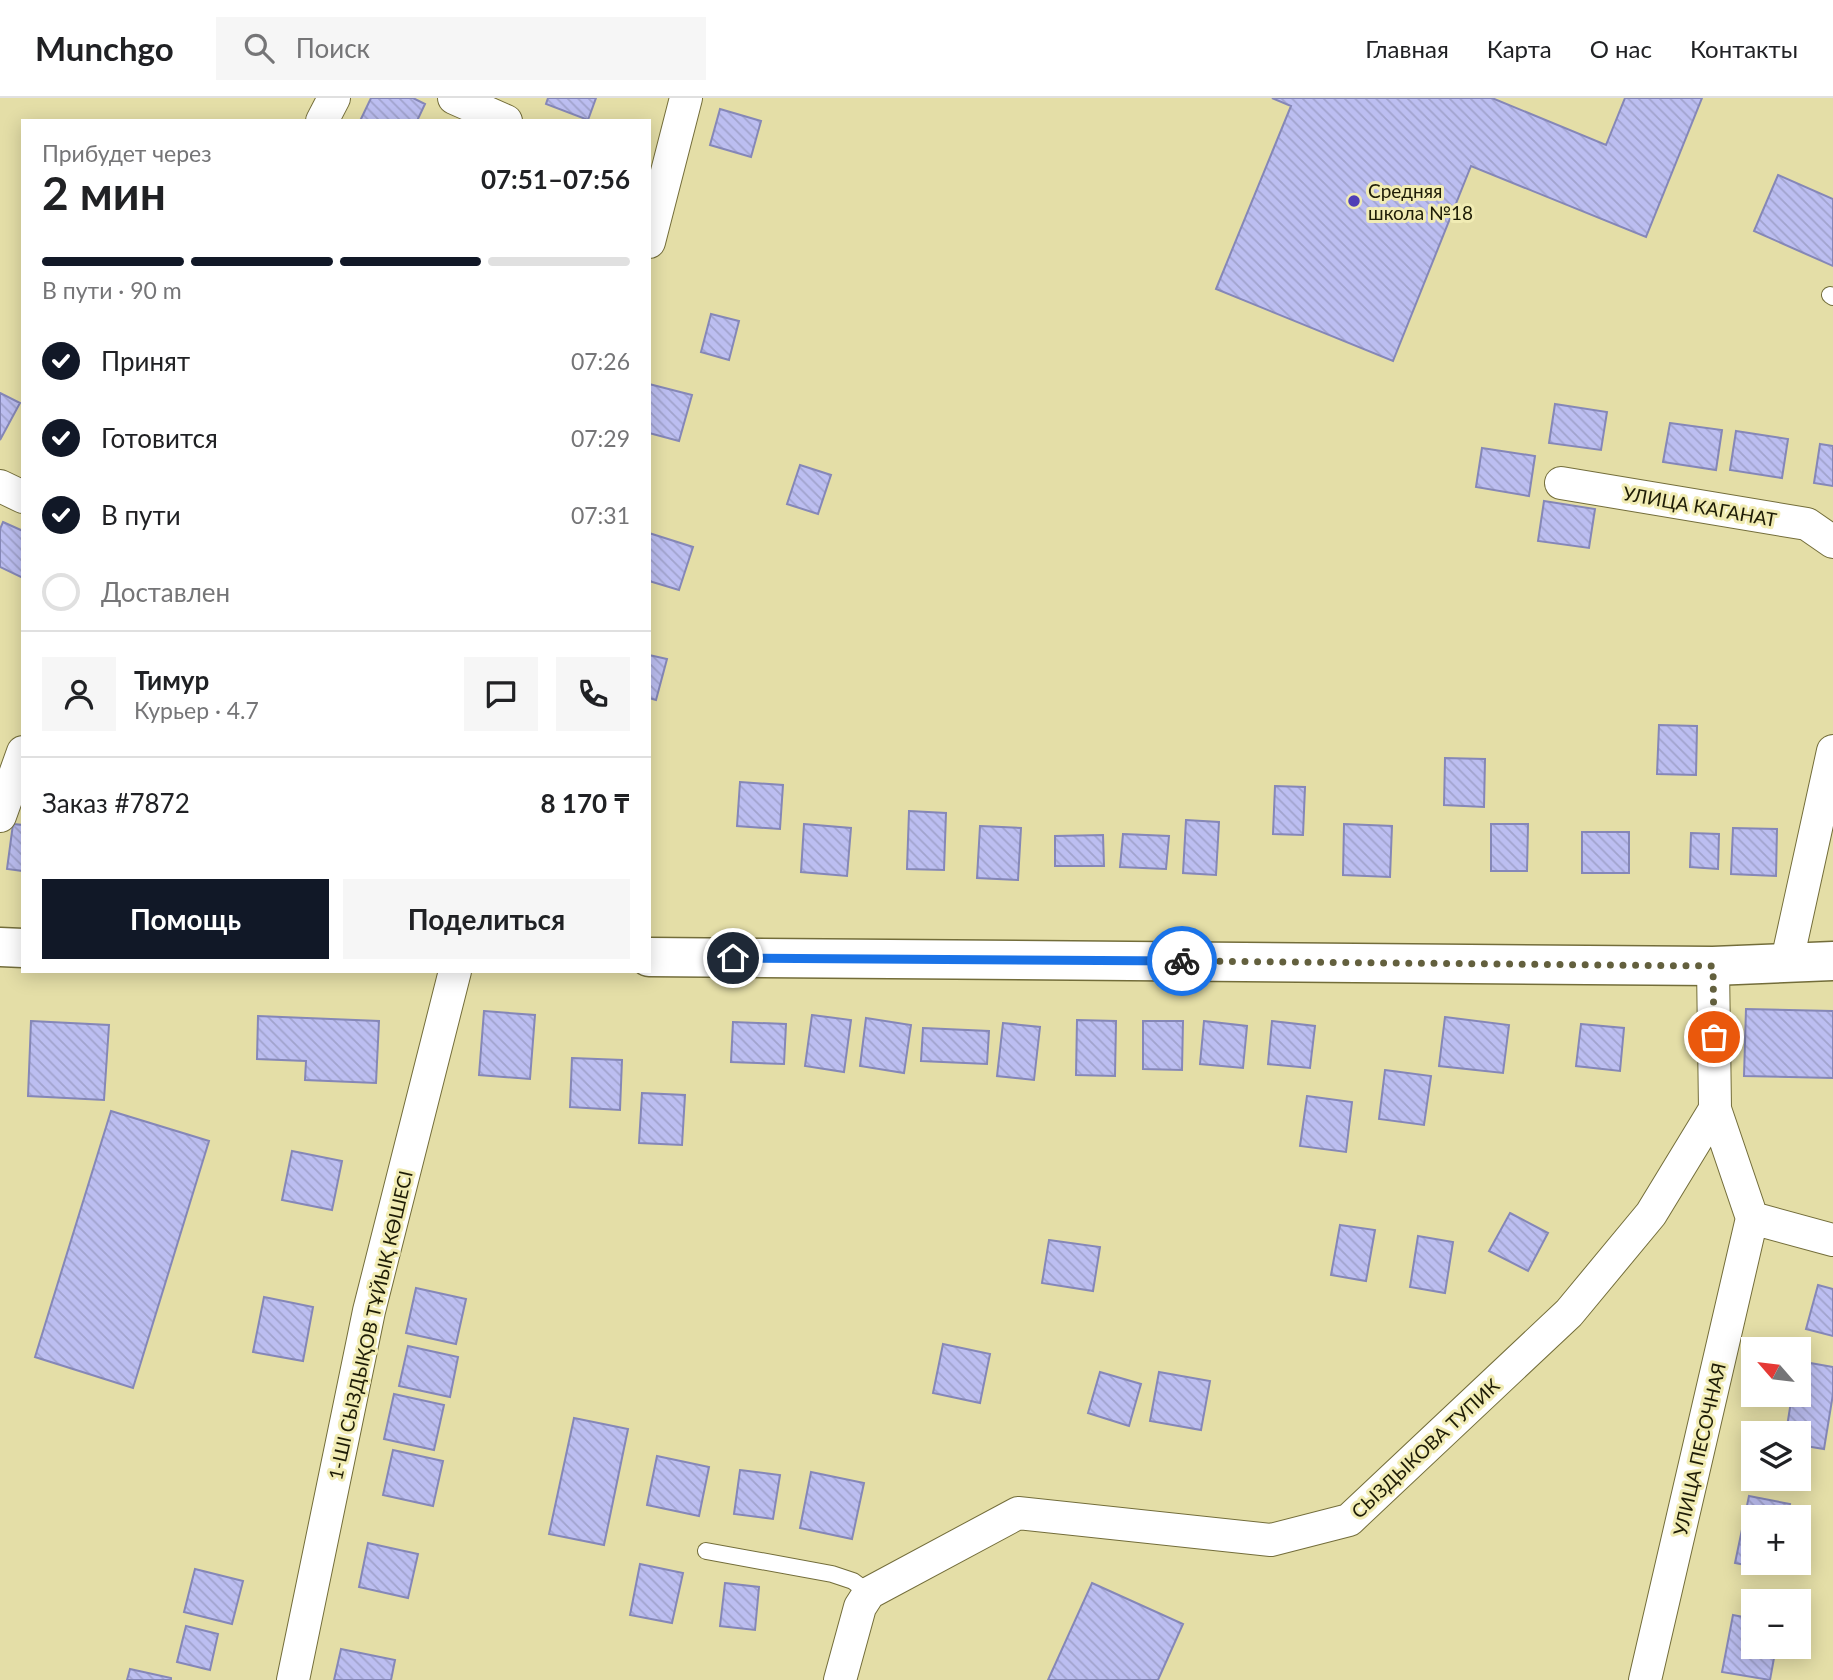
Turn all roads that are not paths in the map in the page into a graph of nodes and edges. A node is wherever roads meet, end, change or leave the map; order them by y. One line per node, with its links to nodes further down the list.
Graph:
1 (334, 98): 4 (street)
2 (454, 98): 5 (street)
3 (687, 98): 6 (street)
4 (323, 119)
5 (501, 119)
6 (656, 188): 7 (street)
7 (651, 227)
8 (1561, 483): 11 (street, УЛИЦА КАГАНАТ)
9 (0, 486): 10 (street)
10 (21, 496)
11 (1833, 542)
12 (1833, 751): 18 (street)
13 (21, 758): 14 (street)
14 (0, 816)
15 (0, 947): 16 (street)
16 (21, 948)
17 (651, 957): 20 (street)
18 (1787, 961): 19 (street); 20 (street)
19 (1833, 961)
20 (1713, 966): 22 (street)
21 (454, 973): 27 (street, 1-ШІ СЫЗДЫҚОВ ТҰЙЫҚ КӨШЕСІ)
22 (1715, 1109): 23 (street); 26 (street, СЫЗДЫКОВА ТУПИК)
23 (1752, 1218): 24 (street); 29 (street, УЛИЦА ПЕСОЧНАЯ)
24 (1833, 1240)
25 (706, 1551): 26 (lane)
26 (869, 1593): 28 (street)
27 (293, 1680)
28 (840, 1680)
29 (1646, 1680)

